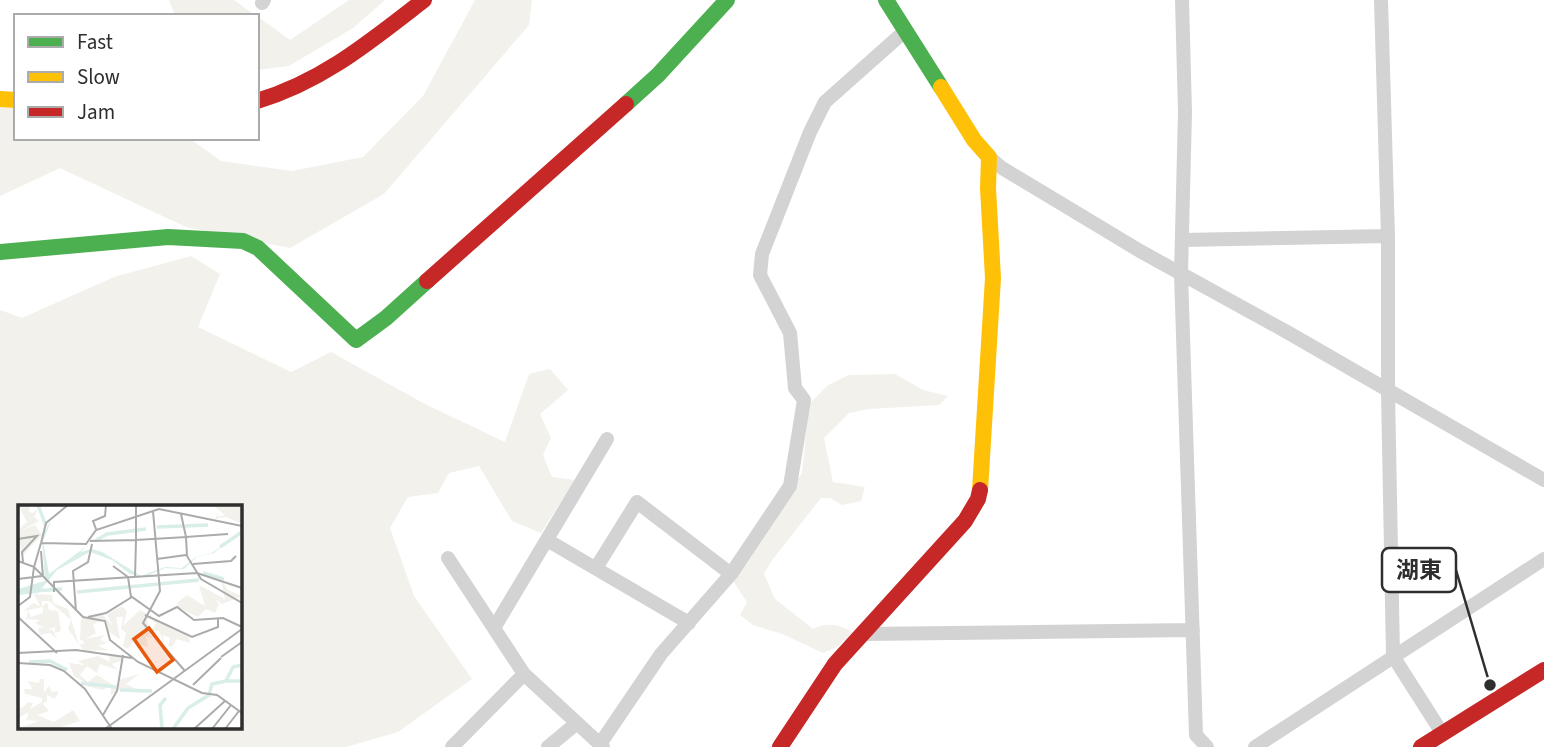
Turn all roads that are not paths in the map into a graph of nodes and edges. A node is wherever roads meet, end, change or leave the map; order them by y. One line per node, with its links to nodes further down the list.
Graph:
1 (424, 0): 7 (street)
2 (727, 0): 11 (street)
3 (886, 0): 6 (street)
4 (1182, 0): 10 (street)
5 (1381, 0): 9 (street)
6 (905, 31): 8 (street); 20 (street)
7 (259, 101)
8 (989, 157): 12 (street); 24 (street)
9 (1388, 236): 10 (street); 13 (street)
10 (1182, 240): 12 (street)
11 (0, 252)
12 (1181, 274): 13 (street); 23 (street)
13 (1388, 391): 15 (street); 25 (street)
14 (607, 439): 16 (street)
15 (1544, 480)
16 (547, 540): 19 (street); 22 (street)
17 (448, 558): 22 (street)
18 (1544, 559): 25 (street)
19 (596, 568): 20 (street); 21 (street)
20 (731, 574): 21 (street)
21 (689, 623): 30 (street)
22 (494, 628): 27 (street)
23 (1193, 630): 24 (street); 34 (street)
24 (864, 634): 33 (street)
25 (1393, 656): 29 (street); 35 (street)
26 (1544, 670): 29 (street)
27 (524, 674): 28 (street); 31 (street)
28 (577, 723): 30 (street); 32 (street)
29 (1443, 733): 36 (street)
30 (601, 745)
31 (452, 747)
32 (548, 747)
33 (780, 747)
34 (1206, 747)
35 (1255, 747)
36 (1421, 747)

